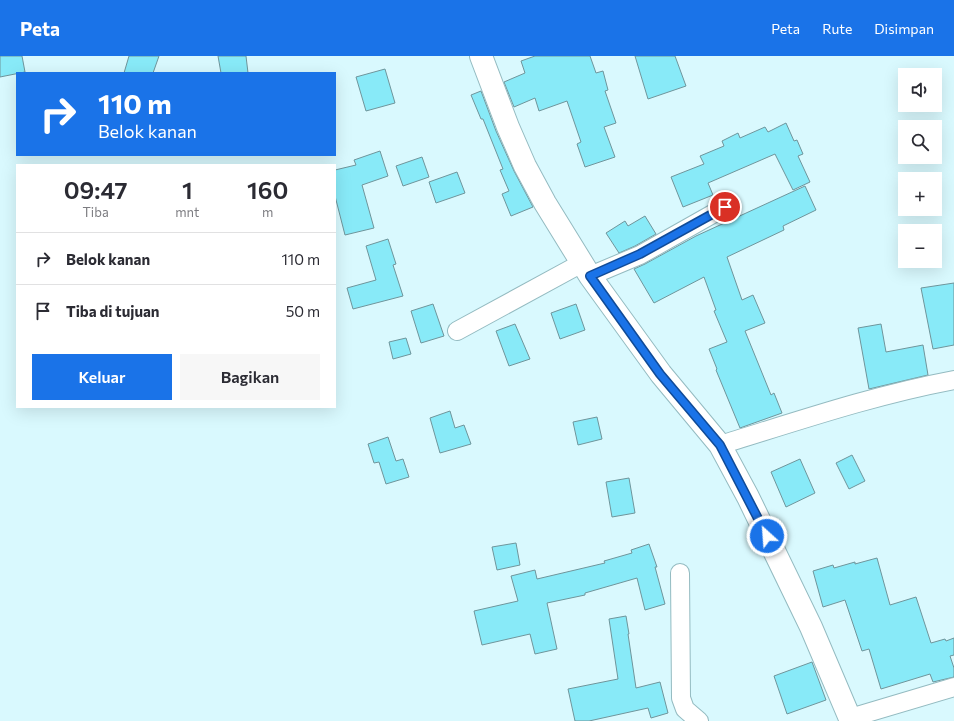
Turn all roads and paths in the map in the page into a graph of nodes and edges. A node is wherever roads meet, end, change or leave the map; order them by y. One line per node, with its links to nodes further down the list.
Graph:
1 (481, 56): 3 (street)
2 (725, 207): 3 (street)
3 (586, 270): 4 (street); 6 (street)
4 (457, 330)
5 (954, 380): 6 (street)
6 (720, 445): 9 (street)
7 (680, 573): 10 (street)
8 (954, 687): 9 (street)
9 (850, 720)
10 (699, 721)

